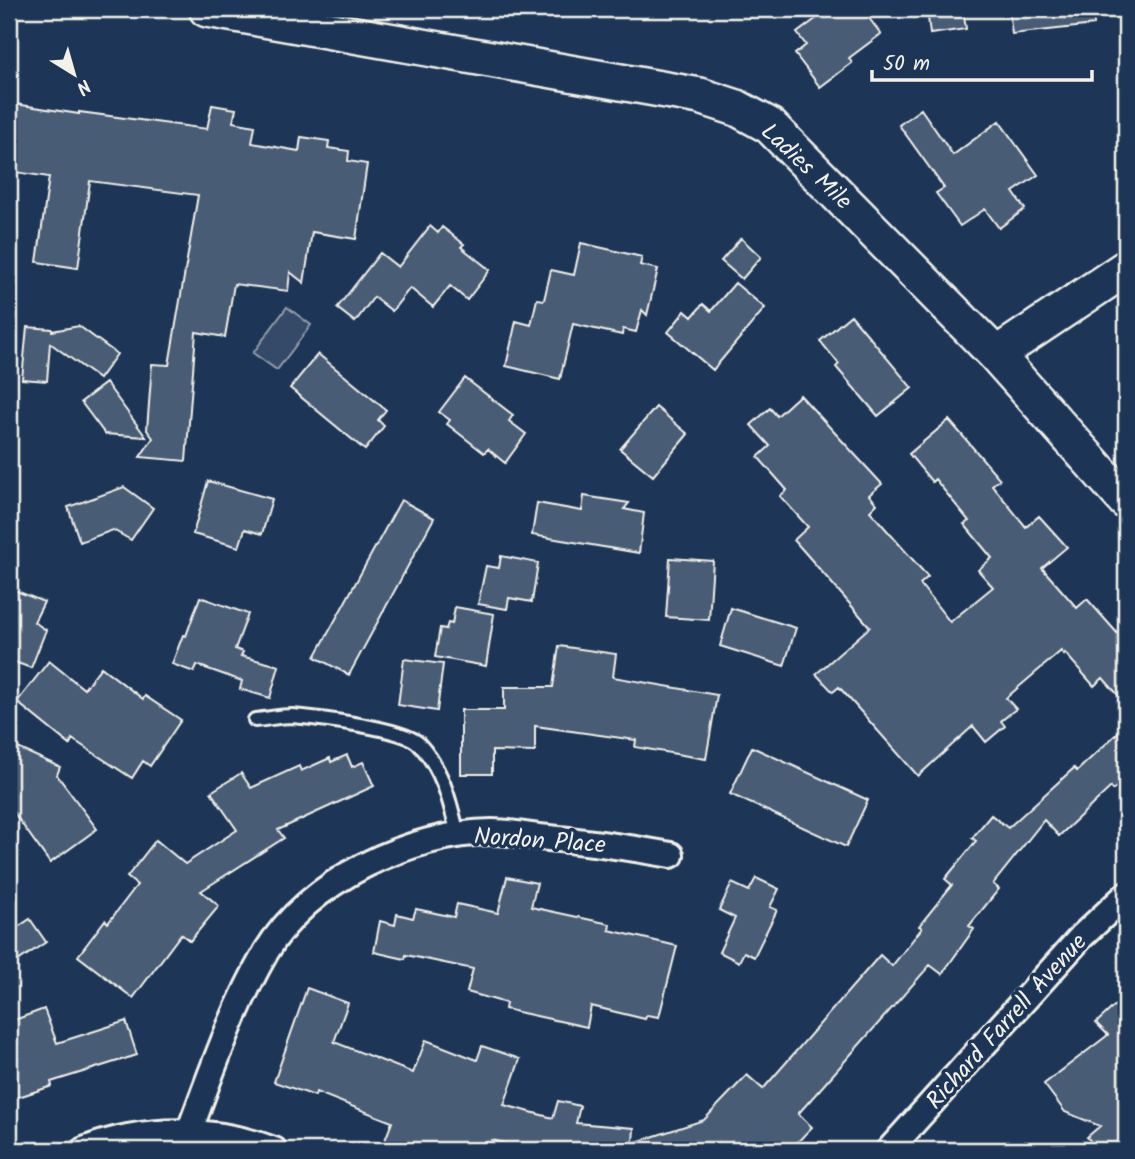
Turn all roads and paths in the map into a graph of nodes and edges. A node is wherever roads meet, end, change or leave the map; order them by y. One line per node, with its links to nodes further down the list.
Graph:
1 (207, 9): 3 (main road, Ladies Mile)
2 (1126, 268): 3 (main road)
3 (996, 355): 4 (main road, Ladies Mile)
4 (1126, 501)
5 (255, 720): 6 (lane)
6 (458, 835): 7 (street, Nordon Place); 9 (street, Nordon Place)
7 (671, 855)
8 (1126, 895): 12 (street, Richard Farrell Avenue)
9 (189, 1132): 10 (street); 11 (street)
10 (84, 1150)
11 (274, 1150)
12 (889, 1150)

